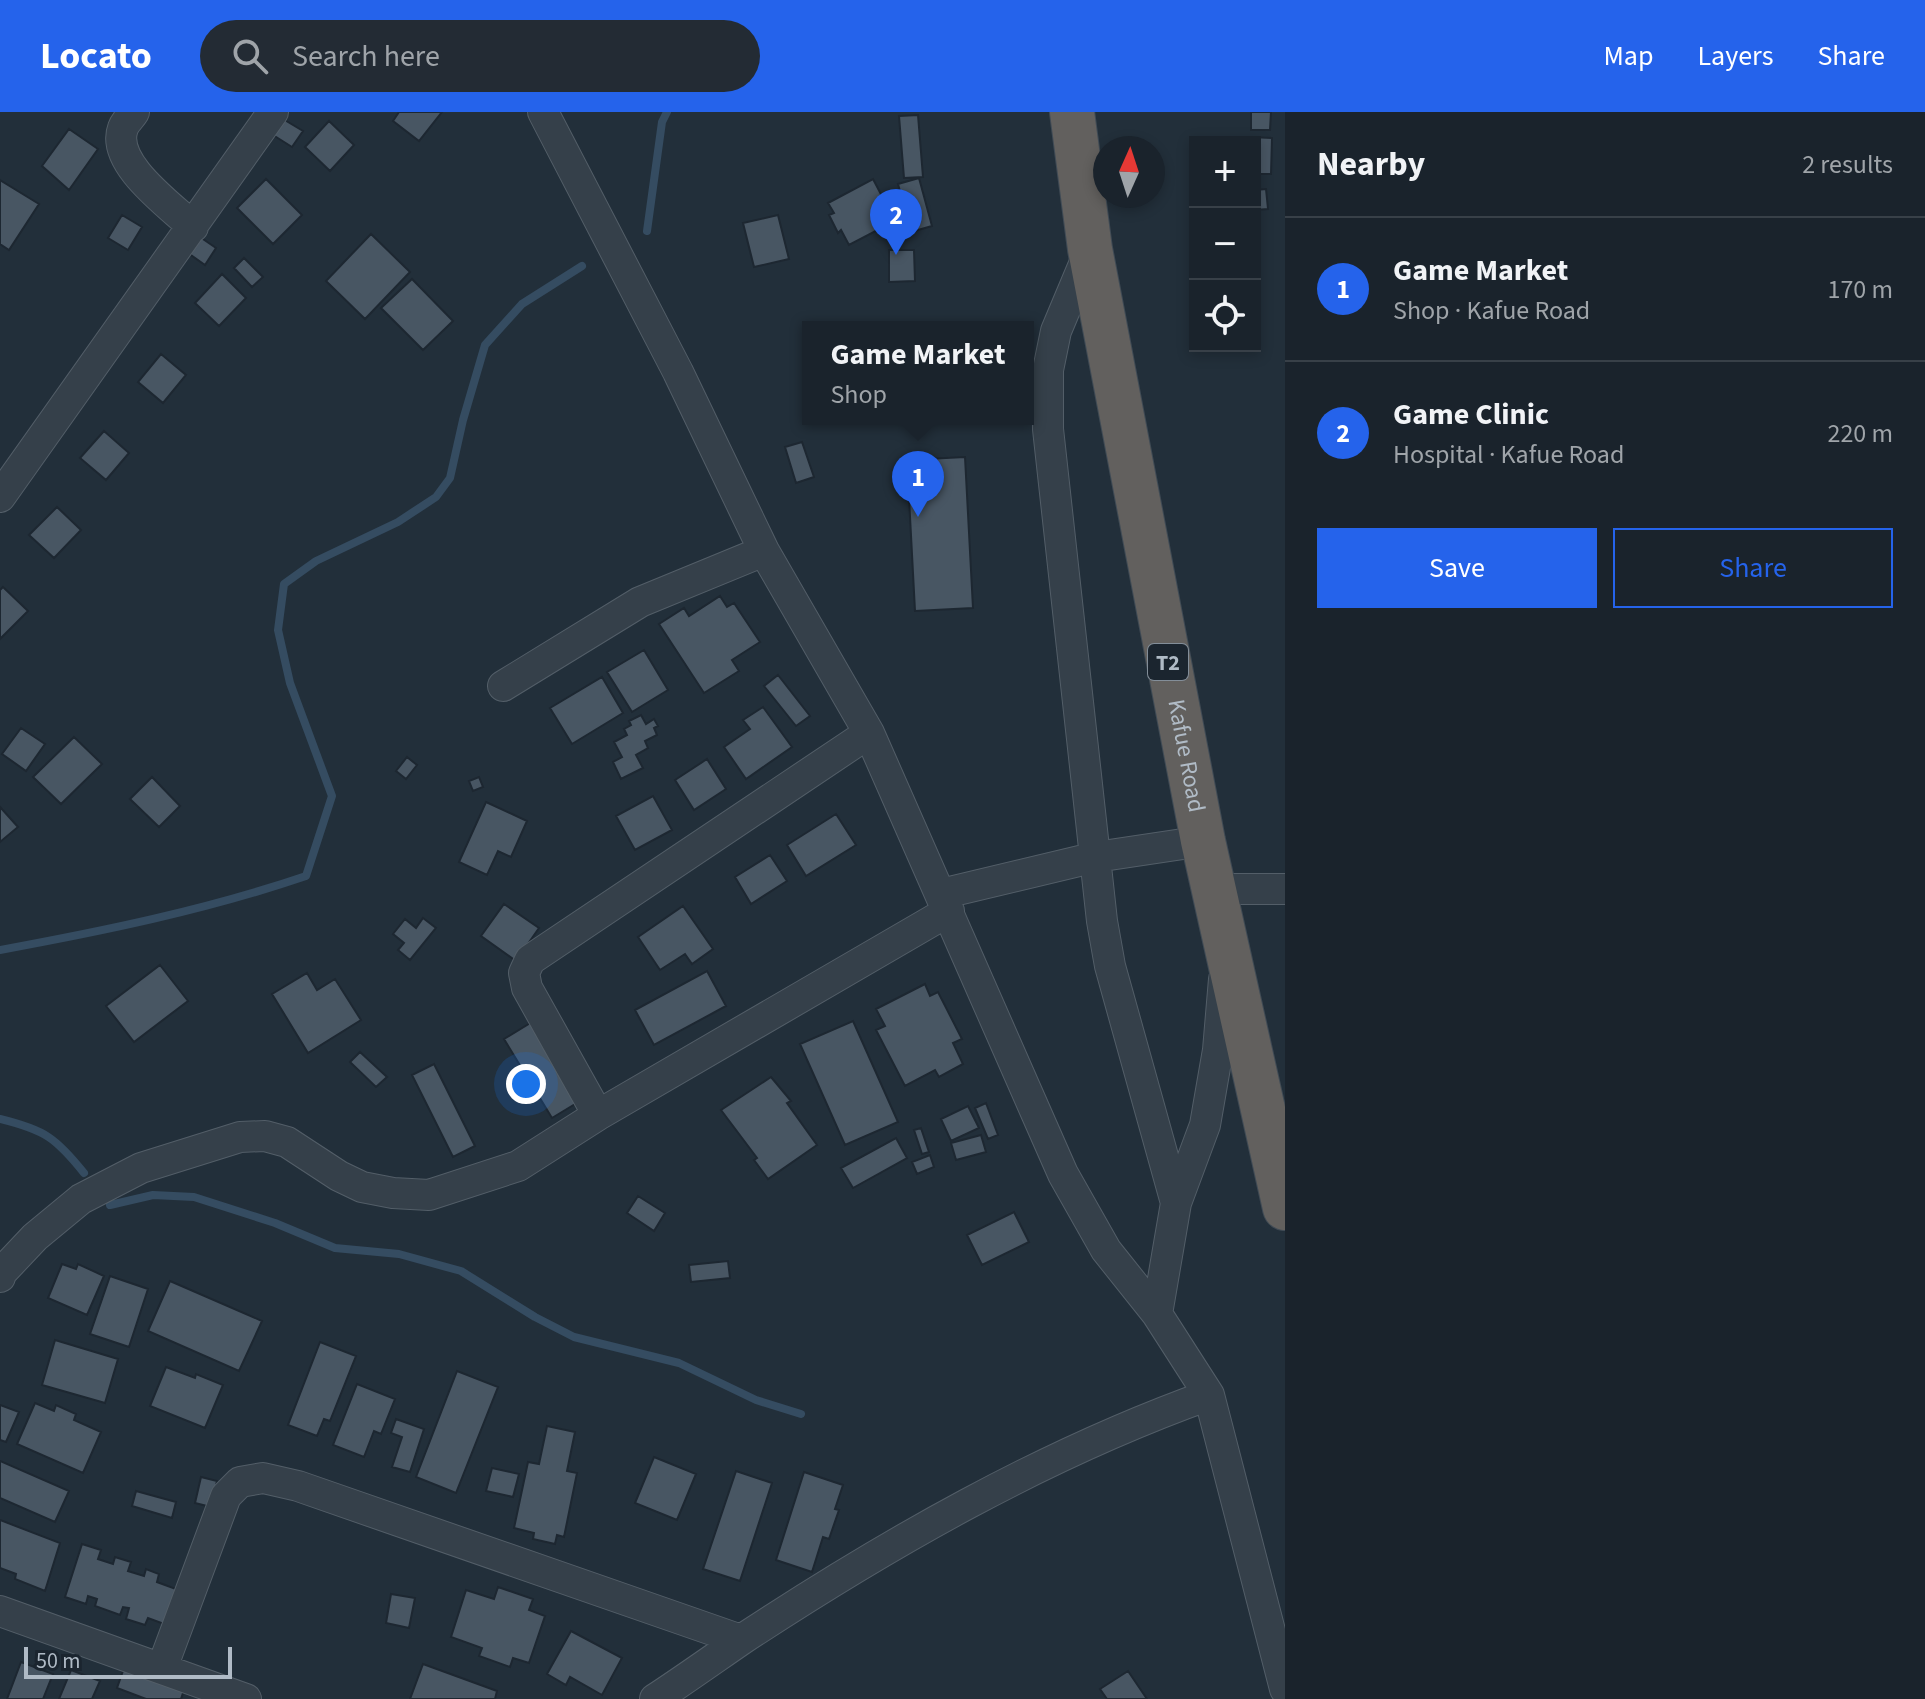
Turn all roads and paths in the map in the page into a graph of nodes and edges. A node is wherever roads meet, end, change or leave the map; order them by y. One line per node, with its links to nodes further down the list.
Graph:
1 (134, 112): 5 (street)
2 (273, 112): 5 (street)
3 (543, 112): 8 (street)
4 (1072, 112): 6 (highway, Kafue Road / T2)
5 (193, 227): 7 (street)
6 (1090, 249): 11 (highway, Kafue Road / T2); 12 (street)
7 (0, 497)
8 (764, 551): 9 (street); 10 (street)
9 (503, 686)
10 (869, 733): 15 (street); 17 (street)
11 (1203, 841): 12 (street); 13 (highway, Kafue Road / T2)
12 (1096, 857): 15 (street); 18 (street)
13 (1214, 889): 14 (street); 16 (highway, Kafue Road / T2)
14 (1285, 889)
15 (945, 902): 17 (street); 21 (street)
16 (1227, 941): 18 (street); 19 (highway, Kafue Road / T2)
17 (598, 1115): 20 (street)
18 (1176, 1203): 21 (street)
19 (1285, 1208)
20 (0, 1274)
21 (1157, 1314): 22 (street)
22 (1209, 1395): 24 (street); 26 (street)
23 (0, 1611): 25 (street)
24 (741, 1640): 25 (street); 28 (street)
25 (162, 1668): 27 (street)
26 (1285, 1689)
27 (246, 1699)
28 (655, 1699)

